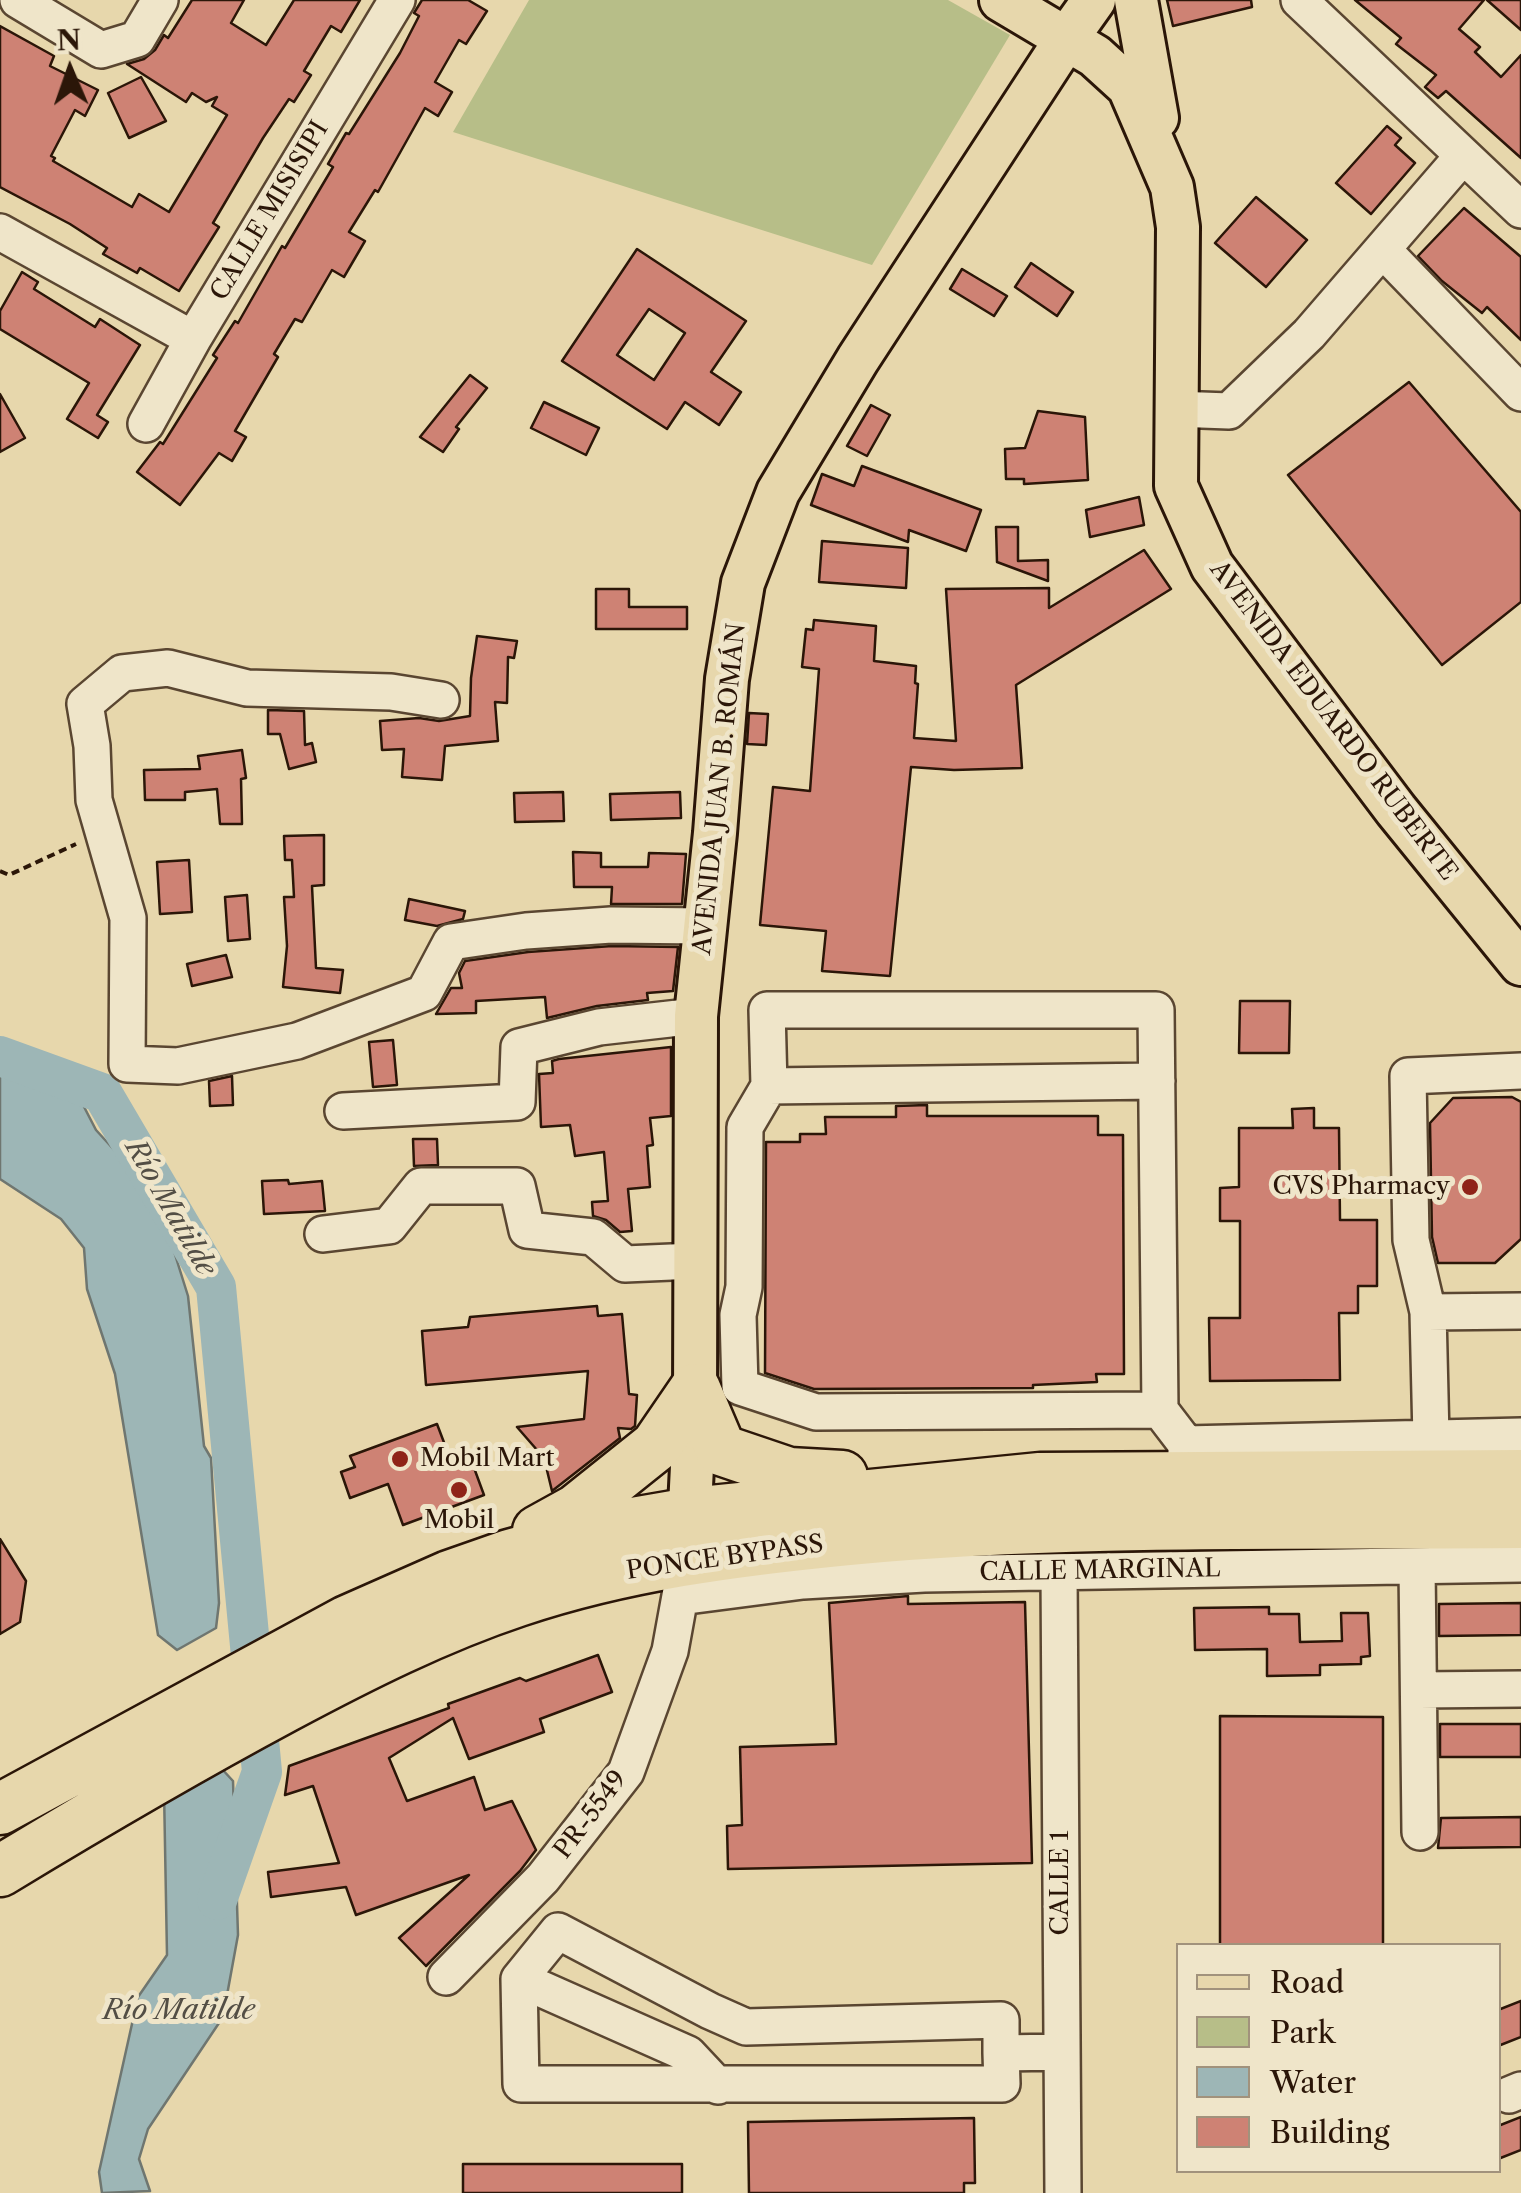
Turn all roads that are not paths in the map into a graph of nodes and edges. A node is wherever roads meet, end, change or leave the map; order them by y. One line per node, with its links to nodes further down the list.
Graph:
1 (18, 0): 2 (street)
2 (160, 0)
3 (397, 0): 14 (street, CALLE MISISIPI)
4 (1000, 0): 8 (main road, AVENIDA EDUARDO RUBERTE)
5 (1094, 0): 8 (main road, AVENIDA JUAN B. ROMÁN)
6 (1136, 0): 10 (main road)
7 (1299, 0): 9 (street)
8 (1066, 38): 10 (main road, AVENIDA EDUARDO RUBERTE); 19 (main road, AVENIDA JUAN B. ROMÁN)
9 (1462, 157): 11 (street); 13 (street)
10 (1172, 187): 16 (main road, AVENIDA EDUARDO RUBERTE)
11 (1521, 210)
12 (1, 235): 14 (street)
13 (1383, 250): 15 (street); 16 (street)
14 (193, 339): 17 (street, CALLE MISISIPI)
15 (1521, 394)
16 (1174, 409): 20 (main road, AVENIDA EDUARDO RUBERTE)
17 (146, 424)
18 (441, 700): 19 (street)
19 (706, 926): 21 (main road, AVENIDA JUAN B. ROMÁN)
20 (1521, 964)
21 (696, 1016): 25 (street); 27 (main road, AVENIDA JUAN B. ROMÁN)
22 (1521, 1071): 29 (street)
23 (1157, 1081): 24 (street); 24 (street); 31 (street)
24 (769, 1086): 31 (street)
25 (343, 1111)
26 (323, 1234): 27 (street)
27 (695, 1260): 30 (main road, AVENIDA JUAN B. ROMÁN)
28 (1521, 1310): 29 (street)
29 (1428, 1312): 33 (street)
30 (695, 1389): 36 (highway); 38 (main road, AVENIDA JUAN B. ROMÁN); 40 (highway)
31 (1160, 1410): 34 (street)
32 (1521, 1436): 33 (street)
33 (1431, 1438): 34 (street)
34 (1186, 1461): 35 (highway, PONCE BYPASS); 36 (highway, PONCE BYPASS)
35 (1521, 1475)
36 (966, 1484): 38 (highway, PONCE BYPASS)
37 (1521, 1523): 38 (highway, PONCE BYPASS)
38 (686, 1556): 40 (highway, PONCE BYPASS); 42 (street, CALLE MARGINAL); 43 (highway, PONCE BYPASS); 50 (street, PR-5549)
39 (1521, 1564): 41 (street, CALLE MARGINAL)
40 (476, 1566): 43 (highway, PONCE BYPASS)
41 (1417, 1566): 42 (street, CALLE MARGINAL); 45 (street)
42 (1059, 1572): 53 (street, CALLE 1)
43 (317, 1664): 46 (highway, PONCE BYPASS)
44 (1521, 1689): 45 (street)
45 (1418, 1690): 48 (street)
46 (150, 1753): 47 (highway, PONCE BYPASS); 49 (highway, PONCE BYPASS)
47 (0, 1810)
48 (1420, 1832)
49 (0, 1871)
50 (446, 1976)
51 (518, 1979): 52 (street); 55 (street); 56 (street)
52 (710, 2012): 54 (street); 55 (street)
53 (1062, 2052): 54 (street); 57 (street, CALLE 1)
54 (1002, 2053): 56 (street)
55 (688, 2054): 56 (street)
56 (718, 2086)
57 (1064, 2193)

